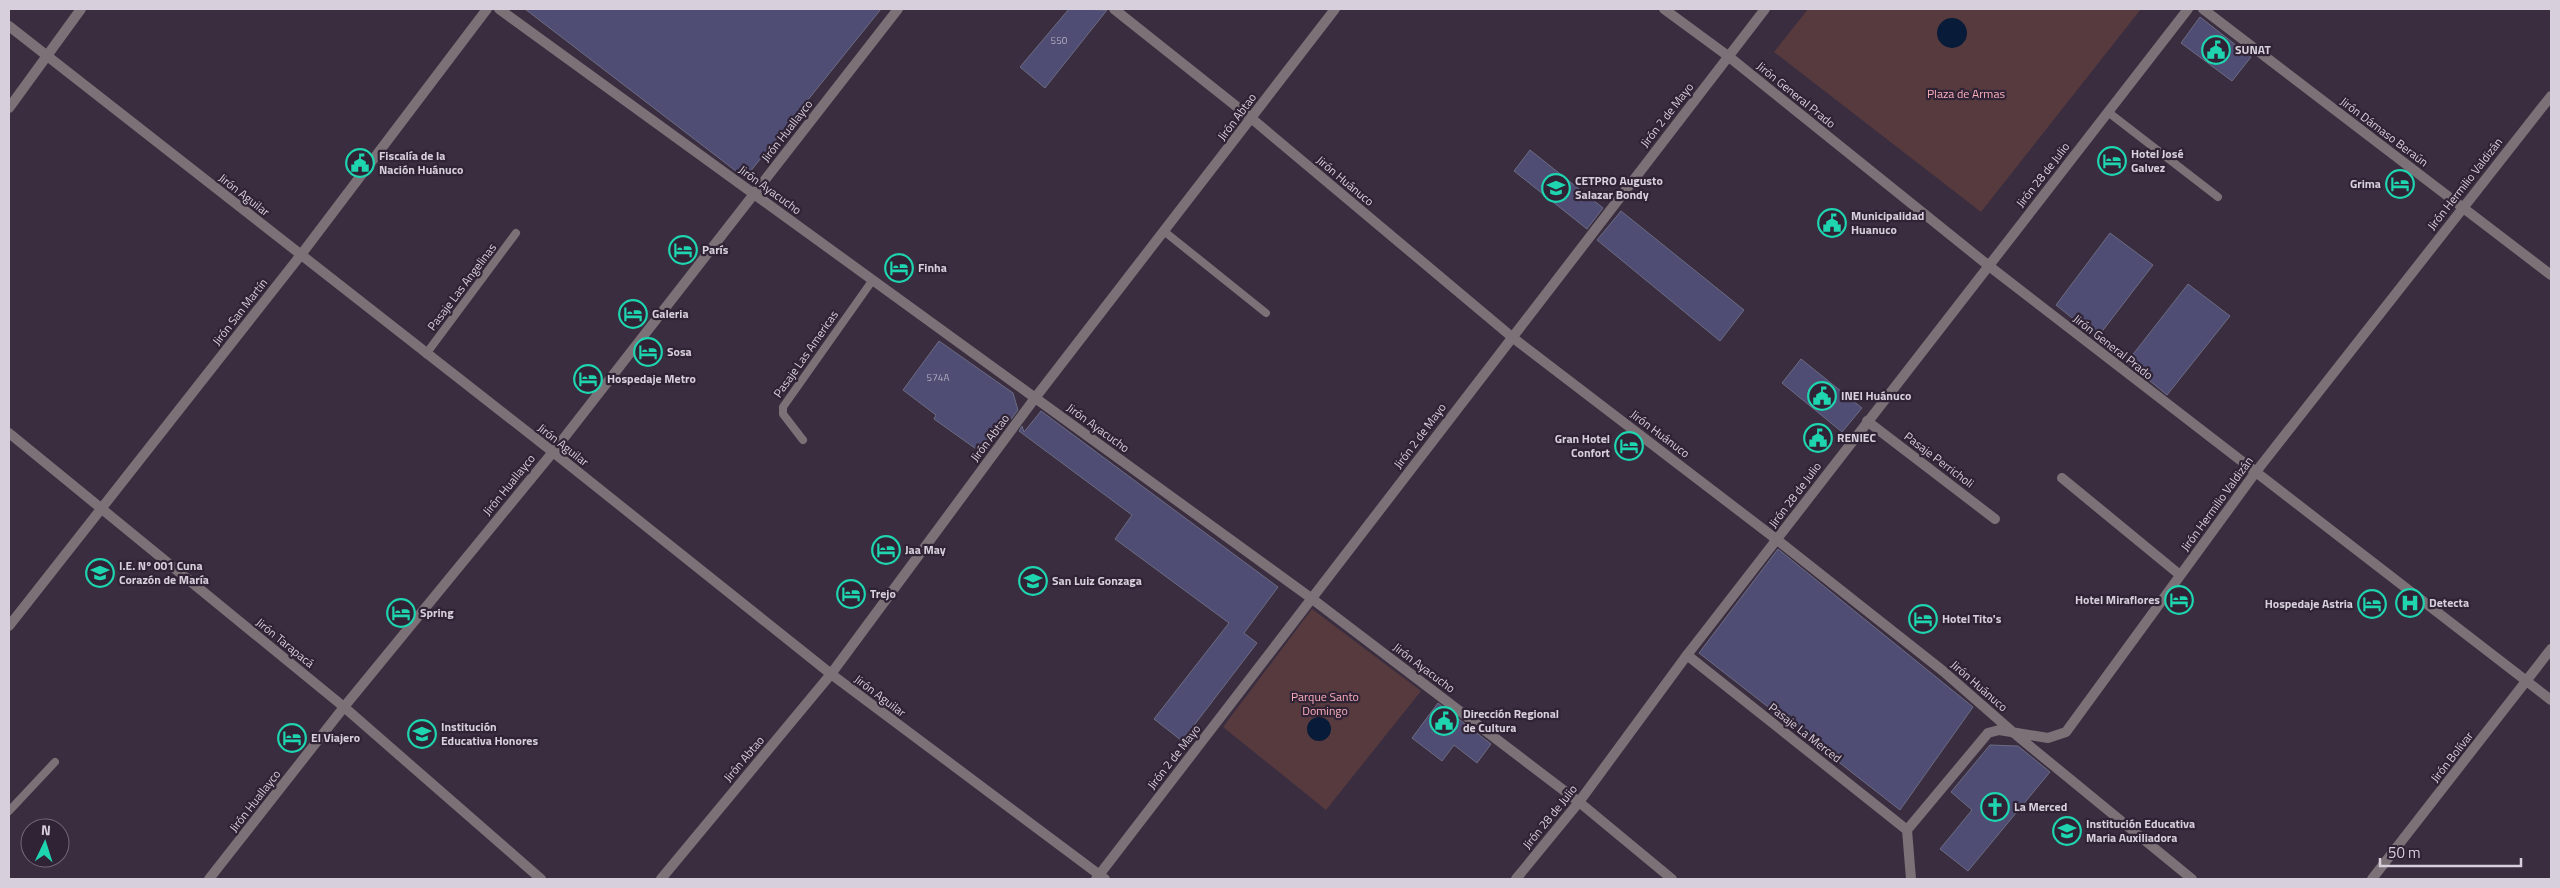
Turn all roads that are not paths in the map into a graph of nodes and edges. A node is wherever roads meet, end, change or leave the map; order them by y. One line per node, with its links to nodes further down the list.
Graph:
1 (81, 9): 12 (street)
2 (487, 9): 23 (street, Jirón San Martín)
3 (499, 9): 18 (street, Jirón Ayacucho)
4 (898, 9): 18 (street, Jirón Huallayco)
5 (1114, 9): 17 (street, Jirón Huánuco)
6 (1335, 9): 17 (street, Jirón Abtao)
7 (1664, 9): 13 (street, Jirón General Prado)
8 (1765, 9): 13 (street, Jirón 2 de Mayo)
9 (2188, 9): 16 (street, Jirón 28 de Julio)
10 (2203, 9): 20 (street, Jirón Dámaso Beraún)
11 (9, 26): 12 (street, Jirón Aguilar)
12 (48, 56): 15 (street); 23 (street, Jirón Aguilar)
13 (1728, 56): 24 (street, Jirón General Prado); 28 (street, Jirón 2 de Mayo)
14 (2551, 96): 20 (street, Jirón Hermilio Valdizán)
15 (9, 108)
16 (2108, 112): 19 (lane); 24 (street, Jirón 28 de Julio)
17 (1251, 118): 21 (street, Jirón Abtao); 28 (street, Jirón Huánuco)
18 (754, 193): 26 (street, Jirón Ayacucho); 34 (street, Jirón Huallayco)
19 (2218, 197)
20 (2462, 207): 25 (street, Jirón Dámaso Beraún); 35 (street, Jirón Hermilio Valdizán)
21 (1165, 232): 27 (lane); 30 (street, Jirón Abtao)
22 (516, 233): 29 (lane, Pasaje Las Angelinas)
23 (300, 256): 29 (street, Jirón Aguilar); 37 (street, Jirón San Martín)
24 (1989, 266): 31 (street, Jirón 28 de Julio); 35 (street, Jirón General Prado)
25 (2551, 275)
26 (872, 281): 30 (street, Jirón Ayacucho); 33 (lane, Pasaje Las Americas)
27 (1266, 312)
28 (1512, 337): 39 (street, Jirón Huánuco); 41 (street, Jirón 2 de Mayo)
29 (426, 354): 34 (street, Jirón Aguilar)
30 (1035, 398): 41 (street, Jirón Ayacucho); 45 (street, Jirón Abtao)
31 (1867, 421): 38 (street, Pasaje Perricholi); 39 (street, Jirón 28 de Julio)
32 (9, 432): 37 (street, Jirón Tarapacá)
33 (803, 440)
34 (553, 452): 45 (street, Jirón Aguilar); 48 (street, Jirón Huallayco)
35 (2255, 473): 40 (street, Jirón Hermilio Valdizán); 46 (street, Jirón General Prado)
36 (2062, 478): 40 (street)
37 (102, 510): 42 (street, Jirón San Martín); 48 (street, Jirón Tarapacá)
38 (1995, 519)
39 (1776, 539): 44 (street, Jirón 28 de Julio); 49 (street, Jirón Huánuco)
40 (2180, 575): 49 (street, Jirón Hermilio Valdizán)
41 (1311, 598): 51 (street, Jirón Ayacucho); 54 (street, Jirón 2 de Mayo)
42 (9, 626)
43 (2551, 649): 46 (street, Jirón Bolívar)
44 (1687, 655): 51 (street, Jirón 28 de Julio); 53 (street, Pasaje La Merced)
45 (830, 674): 54 (street, Jirón Aguilar); 57 (street, Jirón Abtao)
46 (2527, 680): 47 (street, Jirón General Prado); 62 (street, Jirón Bolívar)
47 (2551, 700)
48 (344, 707): 55 (street, Jirón Huallayco); 56 (street, Jirón Tarapacá)
49 (2015, 734): 53 (street, Jirón Hermilio Valdizán); 61 (street, Jirón Huánuco)
50 (55, 762): 52 (lane)
51 (1579, 802): 58 (street, Jirón 28 de Julio); 59 (street, Jirón Ayacucho)
52 (9, 811)
53 (1907, 830): 60 (street)
54 (1100, 878)
55 (209, 879)
56 (540, 879)
57 (661, 879)
58 (1516, 879)
59 (1672, 879)
60 (1911, 879)
61 (2192, 879)
62 (2372, 879)

